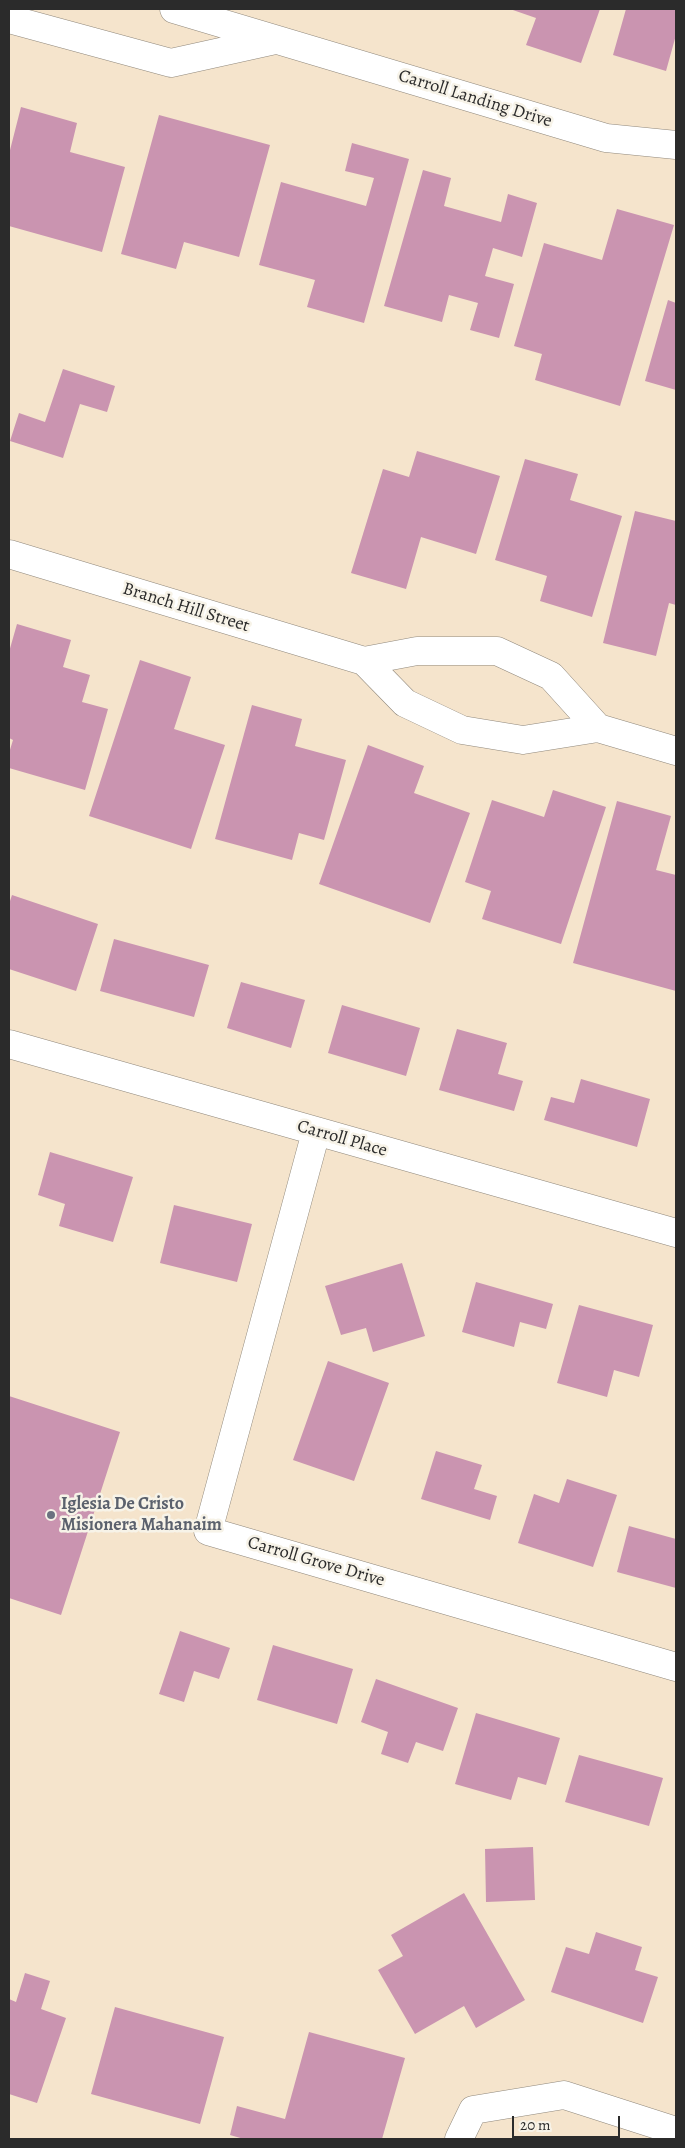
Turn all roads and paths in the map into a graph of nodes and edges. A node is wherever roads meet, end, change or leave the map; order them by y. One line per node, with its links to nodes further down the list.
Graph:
1 (174, 9): 3 (street, Carroll Landing Drive)
2 (9, 19): 3 (street, Carroll Landing Drive)
3 (277, 39): 4 (street, Carroll Landing Drive)
4 (676, 145)
5 (9, 554): 6 (street, Branch Hill Street)
6 (364, 661): 7 (street, Branch Hill Street); 7 (street, Branch Hill Street)
7 (598, 728): 8 (street, Branch Hill Street)
8 (676, 751)
9 (9, 1044): 10 (street, Carroll Place)
10 (316, 1132): 11 (street, Carroll Place); 12 (street, Carroll Grove Drive)
11 (676, 1233)
12 (676, 1667)
13 (676, 2131): 14 (street)
14 (459, 2139)

